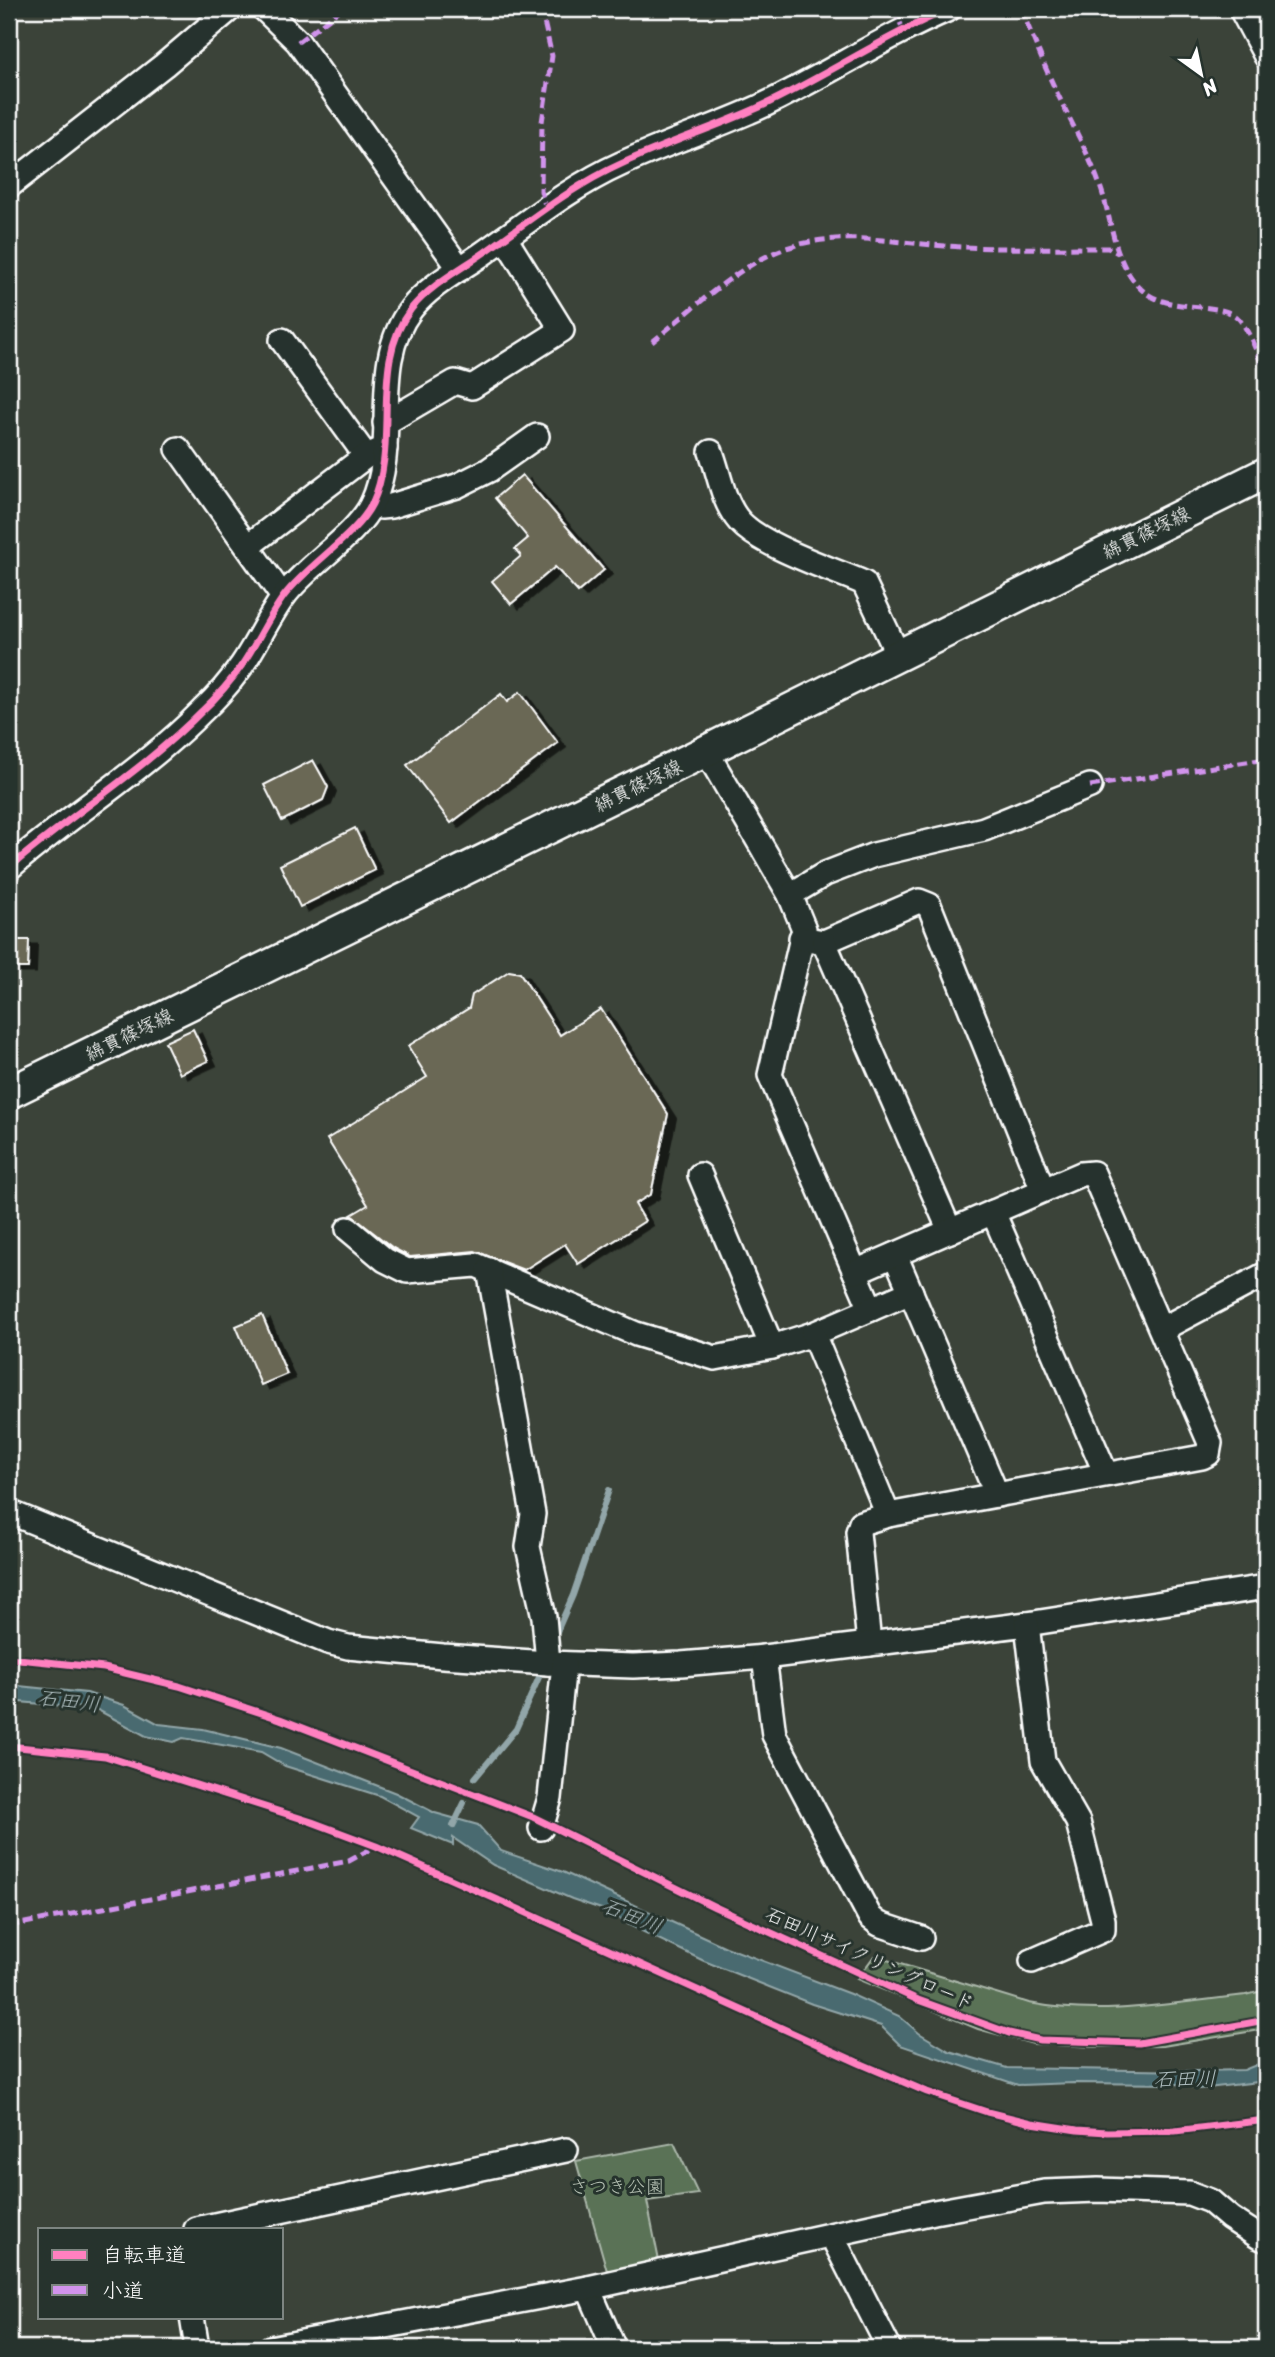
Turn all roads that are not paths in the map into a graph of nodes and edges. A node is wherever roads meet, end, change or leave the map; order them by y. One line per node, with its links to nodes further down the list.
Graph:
1 (230, 9): 6 (street)
2 (264, 9): 8 (street)
3 (949, 9): 7 (street)
4 (1241, 9): 5 (street)
5 (1266, 56)
6 (9, 186)
7 (505, 238): 8 (street); 10 (street)
8 (460, 269): 10 (street)
9 (282, 340): 13 (street)
10 (385, 423): 13 (street)
11 (537, 436): 16 (street)
12 (178, 449): 17 (street)
13 (375, 452): 16 (street); 17 (street)
14 (711, 452): 19 (street)
15 (1266, 473): 19 (main road, 綿貫篠塚線)
16 (372, 504): 18 (street)
17 (248, 546): 18 (street)
18 (283, 597): 22 (street)
19 (898, 655): 20 (main road, 綿貫篠塚線)
20 (706, 751): 23 (street); 26 (main road, 綿貫篠塚線)
21 (1090, 786): 23 (street)
22 (9, 868)
23 (790, 895): 24 (street)
24 (802, 938): 25 (street); 34 (street)
25 (824, 942): 28 (street); 31 (street)
26 (9, 1093)
27 (700, 1175): 40 (street)
28 (1043, 1191): 29 (street); 38 (street)
29 (993, 1212): 31 (street); 41 (street)
30 (348, 1229): 33 (street)
31 (950, 1231): 32 (street)
32 (895, 1255): 34 (street); 36 (street)
33 (489, 1270): 40 (street); 49 (street)
34 (855, 1272): 37 (street)
35 (1266, 1274): 38 (street)
36 (911, 1292): 37 (street); 42 (street)
37 (870, 1310): 39 (street)
38 (1162, 1329): 41 (street)
39 (813, 1334): 40 (street); 44 (street)
40 (772, 1347)
41 (1106, 1474): 42 (street)
42 (997, 1495): 44 (street)
43 (9, 1512): 49 (street)
44 (888, 1515): 47 (street)
45 (1266, 1587): 46 (street)
46 (1027, 1624): 47 (street); 52 (street)
47 (869, 1644): 48 (street)
48 (764, 1657): 49 (street); 51 (street)
49 (556, 1663): 50 (street)
50 (541, 1828)
51 (920, 1938)
52 (1032, 1961)
53 (566, 2150): 54 (street)
54 (201, 2228)
55 (832, 2235): 56 (street); 57 (street); 62 (street)
56 (1266, 2240)
57 (588, 2288): 60 (street); 61 (street)
58 (192, 2318): 59 (street)
59 (197, 2348)
60 (270, 2348)
61 (614, 2348)
62 (887, 2348)

